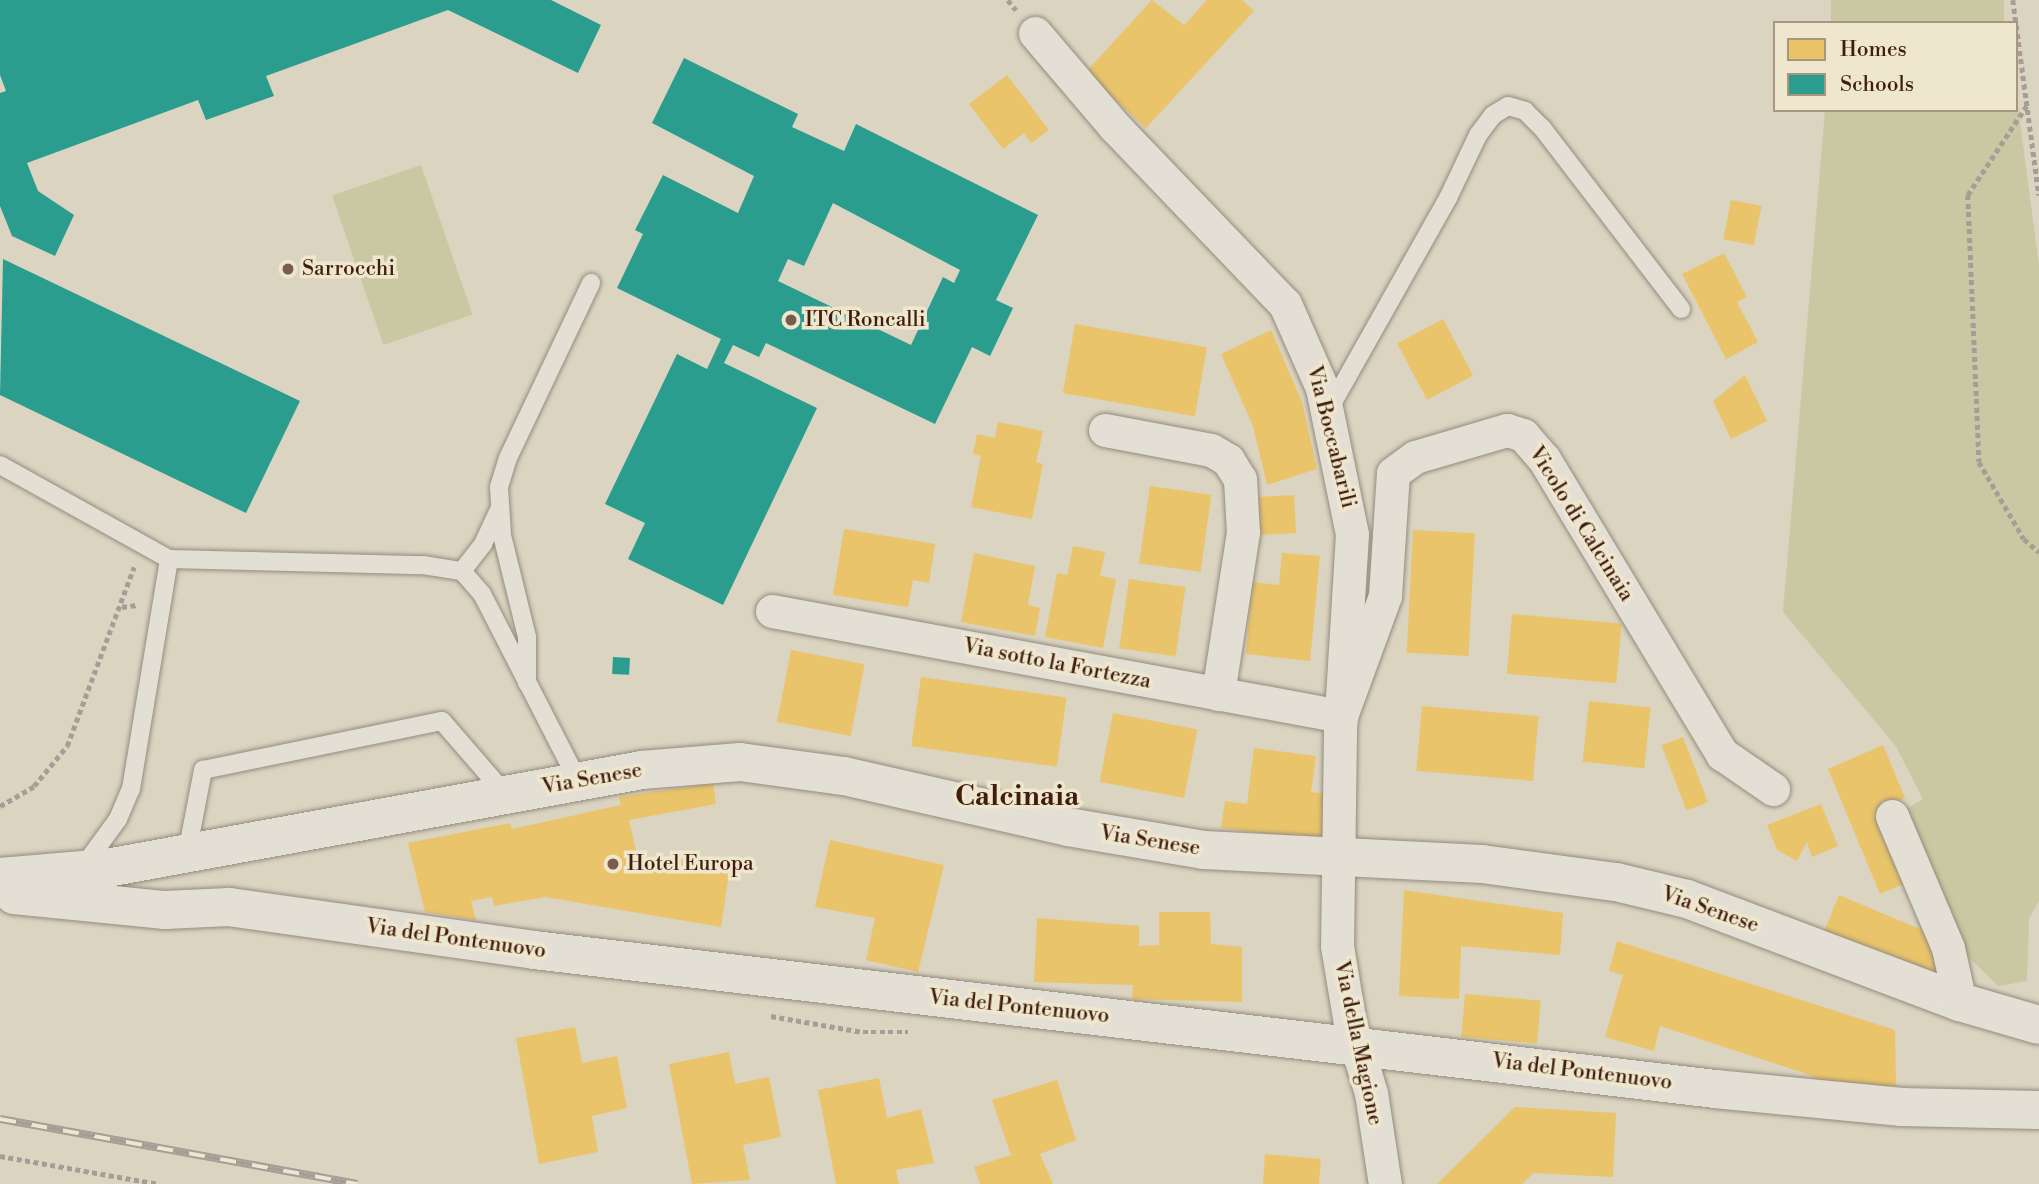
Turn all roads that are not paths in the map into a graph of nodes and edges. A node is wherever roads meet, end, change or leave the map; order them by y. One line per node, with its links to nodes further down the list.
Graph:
1 (1035, 33): 4 (street, Via Boccabarili)
2 (591, 283): 7 (lane)
3 (1681, 309): 4 (lane)
4 (1328, 411): 13 (street, Via Boccabarili)
5 (1105, 430): 12 (street)
6 (0, 465): 8 (lane)
7 (499, 510): 9 (lane); 11 (lane)
8 (169, 559): 9 (lane); 21 (lane)
9 (462, 571): 11 (lane)
10 (772, 611): 12 (street, Via sotto la Fortezza)
11 (527, 685): 14 (lane)
12 (1218, 694): 13 (street, Via sotto la Fortezza)
13 (1341, 716): 15 (street, Vicolo di Calcinaia); 20 (street, Via Boccabarili)
14 (578, 781): 16 (main road, Via Senese); 20 (main road, Via Senese)
15 (1773, 789)
16 (506, 794): 18 (main road, Via Senese); 19 (lane)
17 (1892, 816): 25 (street)
18 (235, 844): 19 (main road, Via Senese); 24 (main road)
19 (187, 853): 21 (main road, Via Senese)
20 (1337, 860): 25 (main road, Via Senese); 27 (street, Via della Magione)
21 (79, 872): 22 (main road, Via Senese)
22 (0, 877)
23 (0, 893): 24 (main road, Via del Pontenuovo)
24 (190, 908): 27 (main road, Via del Pontenuovo)
25 (1961, 1002): 26 (main road, Via Senese)
26 (2039, 1026)
27 (1358, 1045): 28 (main road, Via del Pontenuovo); 29 (street, Via della Magione)
28 (2039, 1110)
29 (1385, 1184)

